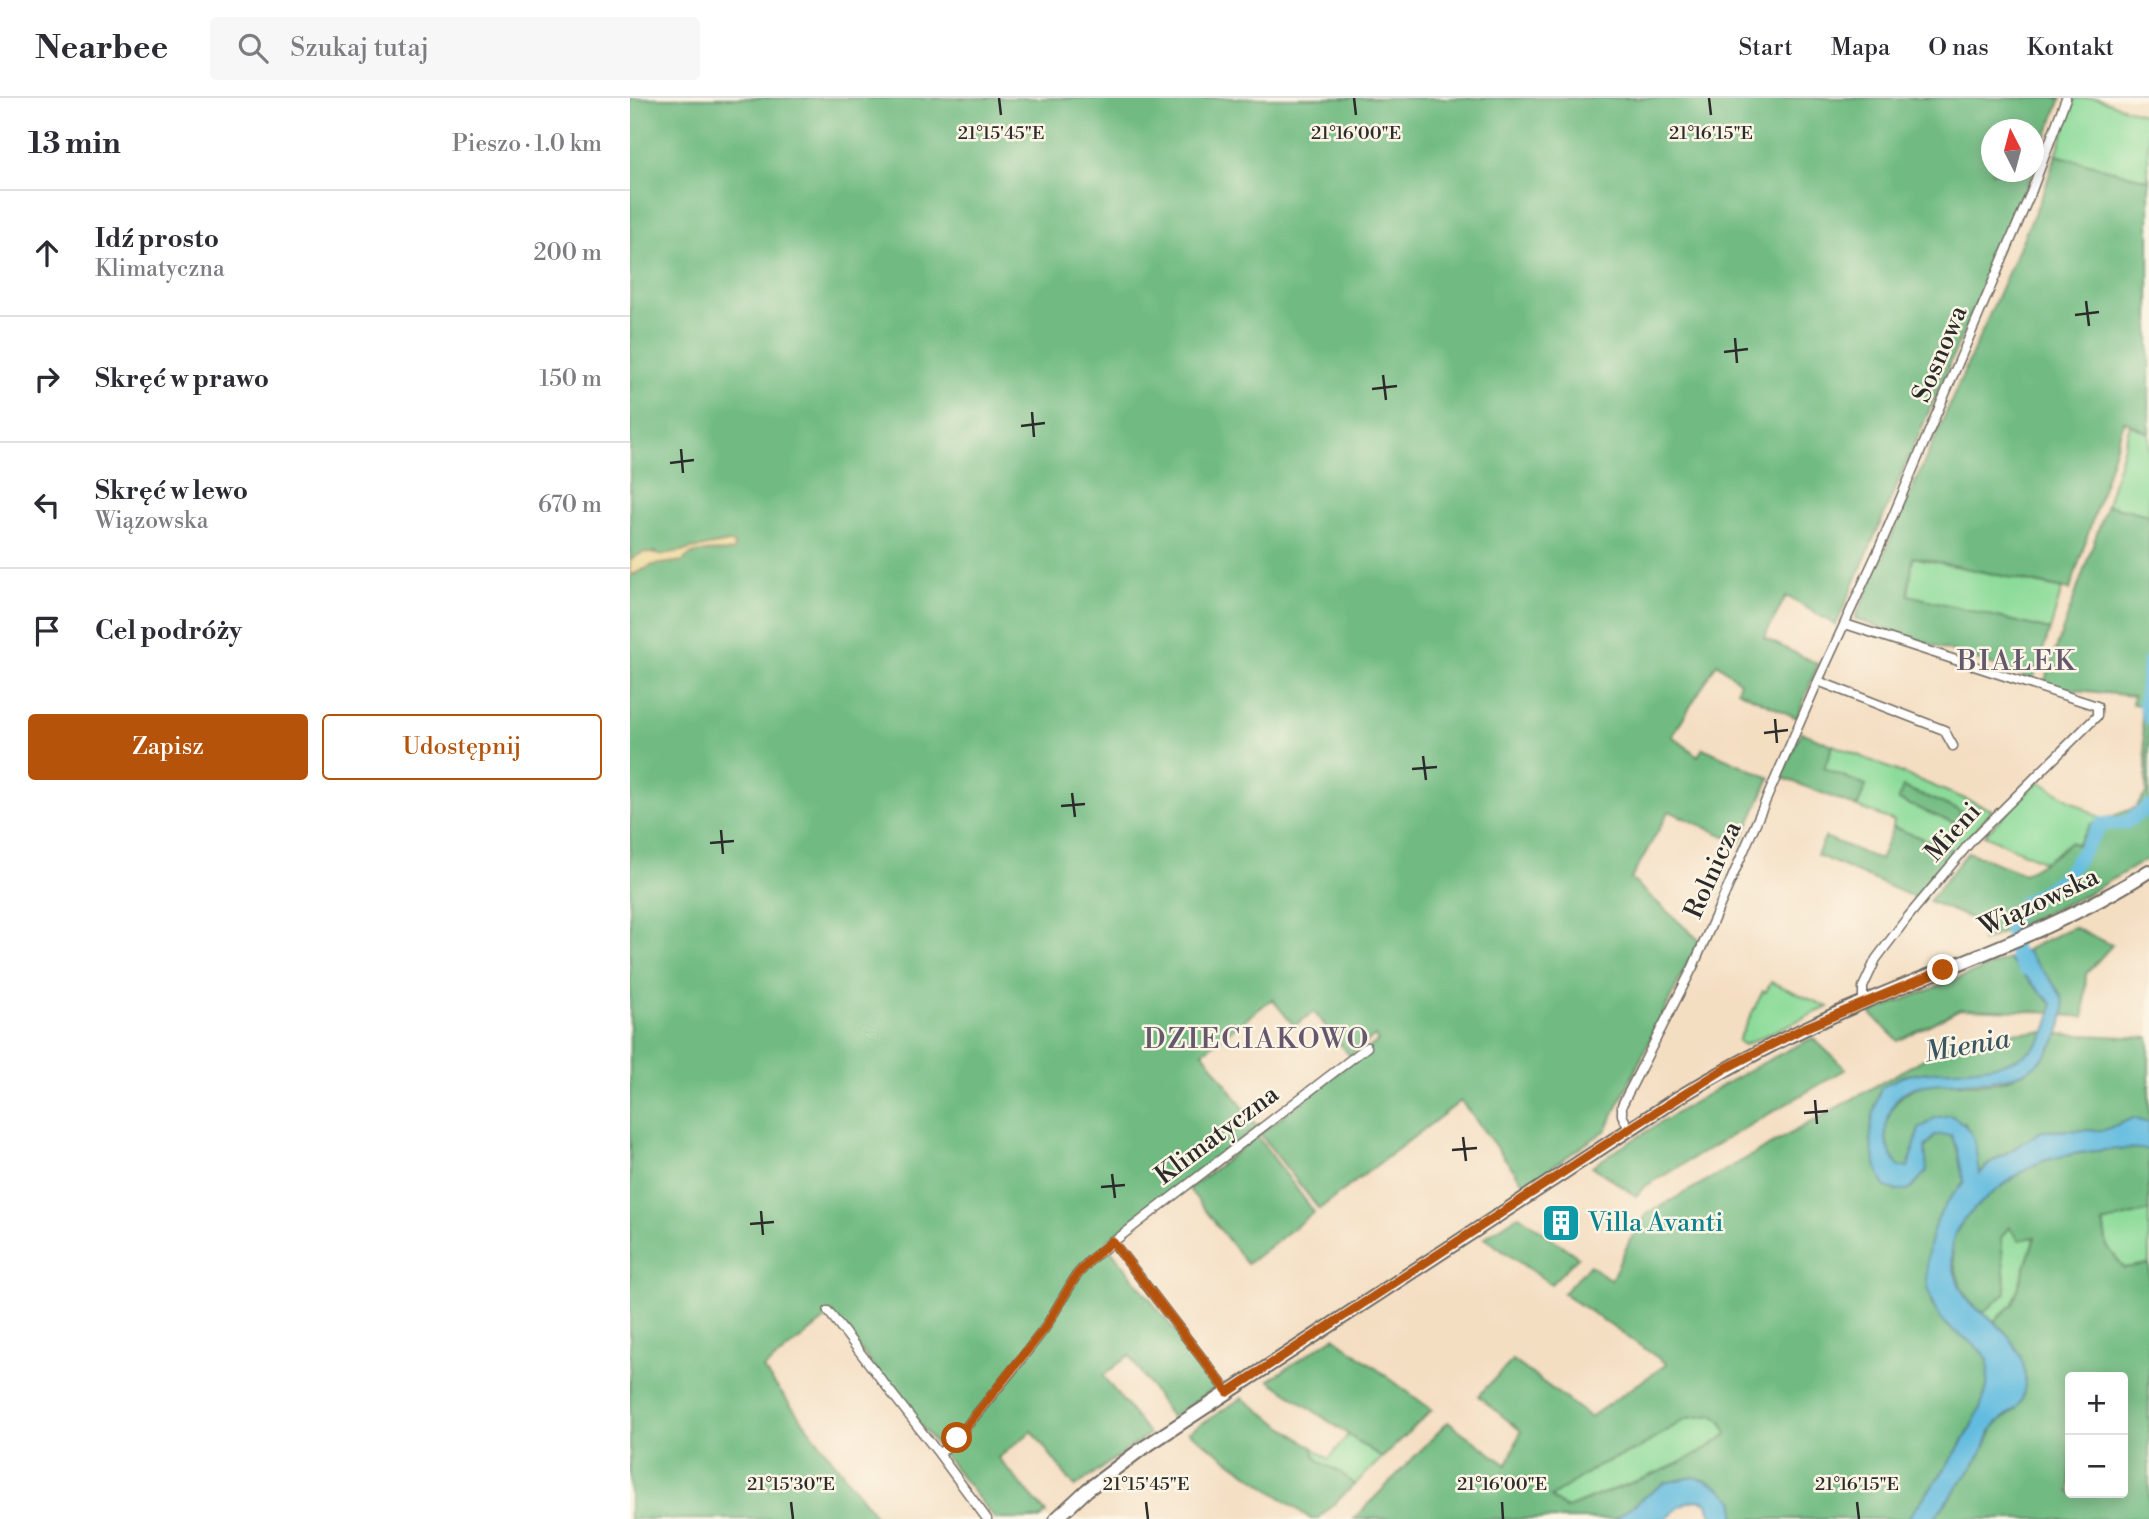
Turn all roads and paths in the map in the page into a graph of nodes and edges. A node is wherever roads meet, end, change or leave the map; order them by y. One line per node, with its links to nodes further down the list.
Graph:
1 (2066, 98): 2 (street, Sosnowa)
2 (1845, 624): 3 (street, Rolnicza); 6 (street, Mieni)
3 (1818, 681): 4 (street); 8 (street, Rolnicza)
4 (1953, 746)
5 (2149, 871): 6 (main road, Wiązowska)
6 (1863, 1002): 8 (main road, Wiązowska)
7 (1367, 1047): 9 (street, Klimatyczna)
8 (1629, 1129): 11 (main road, Wiązowska)
9 (1112, 1241): 11 (street); 12 (street, Klimatyczna)
10 (828, 1311): 12 (street)
11 (1228, 1392): 14 (main road, Wiązowska)
12 (939, 1454): 13 (street)
13 (987, 1519)
14 (1056, 1519)

